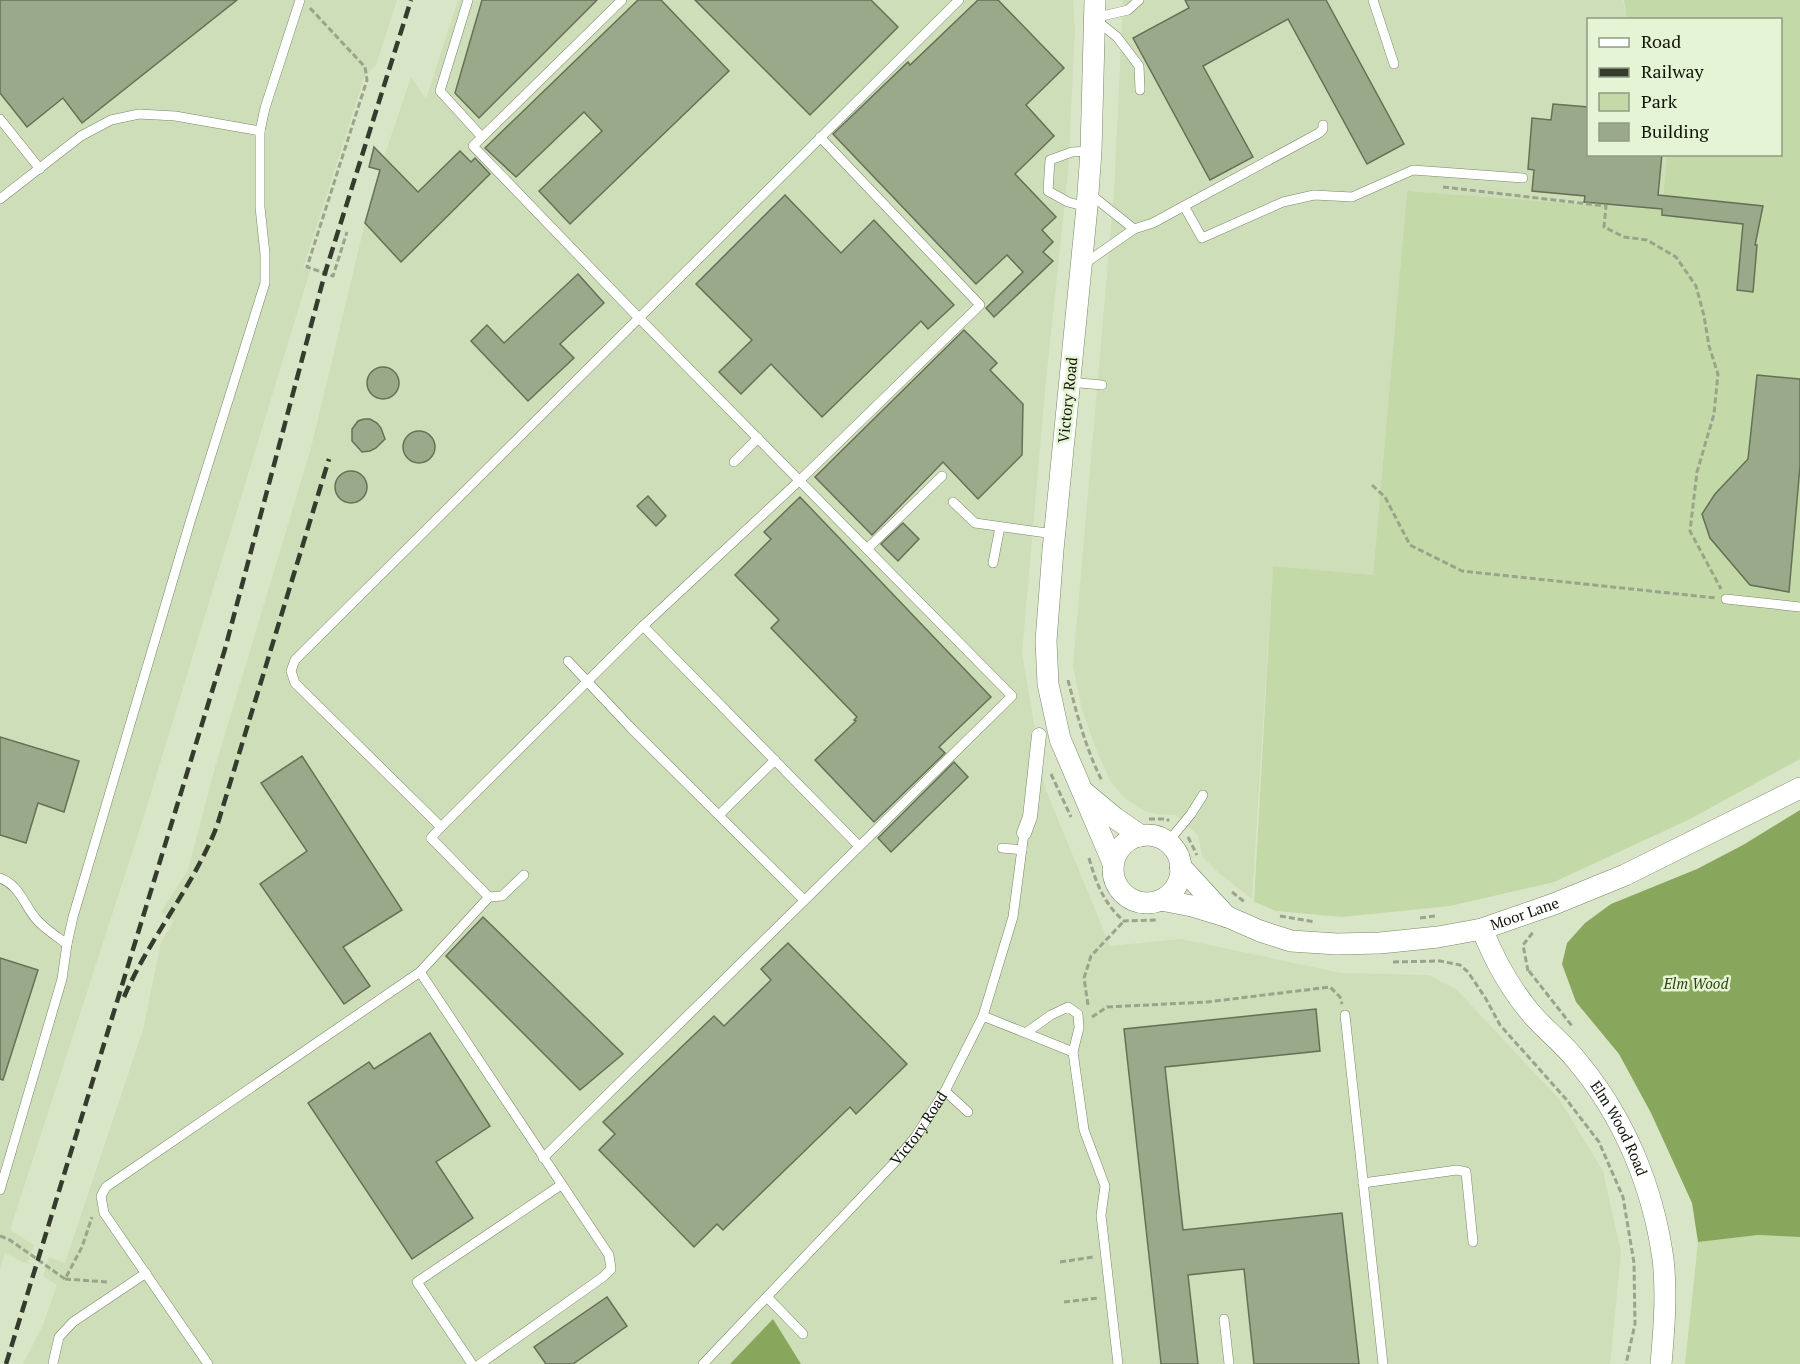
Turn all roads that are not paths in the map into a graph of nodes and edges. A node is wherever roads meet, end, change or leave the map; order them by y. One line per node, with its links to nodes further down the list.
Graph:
1 (302, 0): 12 (lane)
2 (468, 0): 13 (lane)
3 (622, 0): 13 (lane)
4 (959, 0): 14 (lane)
5 (1139, 0): 7 (lane)
6 (1373, 0): 8 (lane)
7 (1095, 9): 9 (lane); 15 (street, Victory Road)
8 (1394, 64)
9 (1140, 90)
10 (1, 121): 16 (lane)
11 (1323, 125): 20 (lane)
12 (260, 131): 16 (lane); 62 (lane)
13 (482, 137): 23 (lane)
14 (820, 137): 23 (lane); 29 (lane)
15 (1091, 151): 19 (street, Victory Road); 19 (lane)
16 (40, 169): 18 (lane)
17 (1523, 178): 20 (lane)
18 (0, 199)
19 (1087, 200): 21 (lane); 22 (street, Victory Road)
20 (1184, 206): 21 (lane)
21 (1134, 229): 22 (lane)
22 (1081, 267): 24 (street, Victory Road)
23 (638, 317): 26 (lane); 46 (lane)
24 (1069, 382): 25 (lane); 32 (street, Victory Road)
25 (1102, 385)
26 (758, 438): 27 (lane); 29 (lane)
27 (734, 462)
28 (942, 476): 33 (lane)
29 (800, 480): 33 (lane); 37 (lane)
30 (953, 502): 31 (lane)
31 (1000, 527): 32 (lane); 34 (lane)
32 (1054, 534): 43 (street, Victory Road)
33 (867, 549): 50 (lane)
34 (993, 563)
35 (1726, 599): 36 (lane)
36 (1800, 607)
37 (644, 626): 39 (lane); 41 (lane)
38 (568, 661): 39 (lane)
39 (587, 682): 45 (lane); 46 (lane)
40 (1039, 735): 47 (street)
41 (775, 760): 45 (lane); 50 (lane)
42 (1800, 788): 61 (street, Moor Lane)
43 (1084, 793): 48 (street, Victory Road); 53 (street, Victory Road)
44 (1203, 795): 49 (lane)
45 (719, 814): 58 (lane)
46 (441, 828): 57 (lane)
47 (1024, 833): 52 (lane, Victory Road)
48 (1141, 836): 49 (street); 53 (street)
49 (1168, 842): 54 (street)
50 (859, 846): 58 (lane)
51 (1002, 848): 52 (lane)
52 (1022, 850): 65 (lane, Victory Road)
53 (1113, 863): 59 (street)
54 (1180, 866): 59 (street); 60 (street, Moor Lane)
55 (524, 875): 57 (lane)
56 (0, 878): 62 (lane)
57 (489, 897): 63 (lane)
58 (804, 900): 70 (lane)
59 (1161, 900): 60 (street, Moor Lane)
60 (1228, 917): 61 (street, Moor Lane)
61 (1482, 929): 87 (street, Elm Wood Road)
62 (67, 944): 73 (lane)
63 (420, 972): 70 (lane); 75 (lane)
64 (1345, 1015): 71 (lane)
65 (983, 1016): 66 (lane); 68 (lane, Victory Road)
66 (1027, 1032): 67 (lane); 67 (lane)
67 (1072, 1052): 84 (lane)
68 (945, 1091): 69 (lane); 76 (lane, Victory Road)
69 (968, 1112)
70 (543, 1158): 72 (lane)
71 (1363, 1183): 74 (lane); 86 (lane)
72 (561, 1185): 79 (lane); 82 (lane)
73 (0, 1190)
74 (1473, 1242)
75 (146, 1273): 80 (lane); 81 (lane)
76 (768, 1298): 78 (lane); 83 (lane, Victory Road)
77 (1224, 1319): 85 (lane)
78 (803, 1334)
79 (483, 1363)
80 (53, 1364)
81 (208, 1364)
82 (471, 1364)
83 (703, 1364)
84 (1118, 1364)
85 (1229, 1364)
86 (1383, 1364)
87 (1661, 1364)

